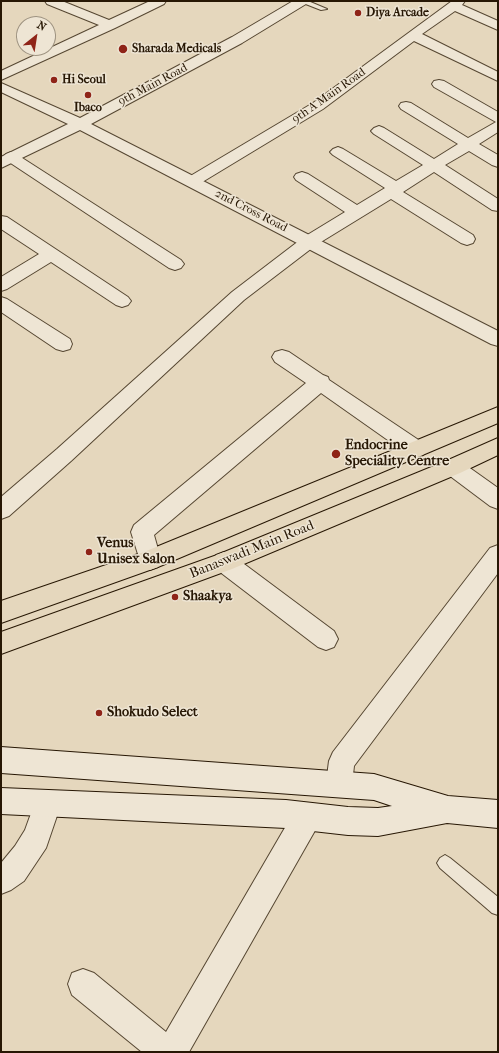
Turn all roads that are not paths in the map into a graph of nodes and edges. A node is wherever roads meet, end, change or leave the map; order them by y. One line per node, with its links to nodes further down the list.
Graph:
1 (51, 1): 6 (street)
2 (160, 1): 6 (street)
3 (301, 1): 5 (lane); 14 (street, 9th Main Road)
4 (457, 4): 7 (street); 8 (street, 9th A Main Road)
5 (323, 9)
6 (110, 25): 9 (street)
7 (498, 26)
8 (413, 35): 10 (street); 22 (street, 9th A Main Road)
9 (2, 77): 14 (street, 2nd Cross Road)
10 (498, 77)
11 (439, 84): 13 (street)
12 (406, 106): 17 (street)
13 (498, 118)
14 (87, 121): 19 (street, 9th Main Road); 22 (street, 2nd Cross Road)
15 (498, 126): 17 (street)
16 (379, 130): 21 (street)
17 (469, 144): 20 (street); 21 (street)
18 (338, 152): 24 (street)
19 (6, 160): 31 (street)
20 (498, 162)
21 (434, 166): 24 (street); 25 (street)
22 (199, 177): 28 (street, 2nd Cross Road)
23 (302, 177): 26 (street)
24 (394, 191): 26 (street); 29 (street)
25 (498, 206)
26 (358, 213): 28 (street)
27 (1, 221): 30 (street)
28 (318, 237): 35 (street, 2nd Cross Road); 36 (street, 2nd Cross Road); 45 (street)
29 (467, 239)
30 (51, 254): 32 (street); 33 (street)
31 (175, 264)
32 (1, 285)
33 (122, 301)
34 (1, 303): 37 (street)
35 (498, 322)
36 (498, 339)
37 (63, 344)
38 (282, 357): 39 (street)
39 (321, 382): 42 (street); 47 (street)
40 (498, 415): 42 (main road, Banaswadi Main Road)
41 (497, 448): 43 (main road, Banaswadi Main Road)
42 (416, 449): 47 (main road, Banaswadi Main Road)
43 (453, 467): 44 (street); 48 (main road, Banaswadi Main Road)
44 (498, 500)
45 (1, 510)
46 (498, 555): 53 (street)
47 (150, 560): 49 (main road, Banaswadi Main Road)
48 (224, 562): 50 (street); 51 (main road, Banaswadi Main Road)
49 (1, 612)
50 (326, 639)
51 (1, 643)
52 (1, 760): 53 (street)
53 (340, 784): 56 (street)
54 (1, 801): 55 (street)
55 (48, 804): 58 (street); 60 (street)
56 (448, 810): 57 (street); 58 (street)
57 (498, 814)
58 (307, 816): 64 (street)
59 (445, 863): 61 (lane)
60 (1, 880)
61 (498, 907)
62 (83, 984): 63 (street)
63 (166, 1052)
64 (172, 1052)

